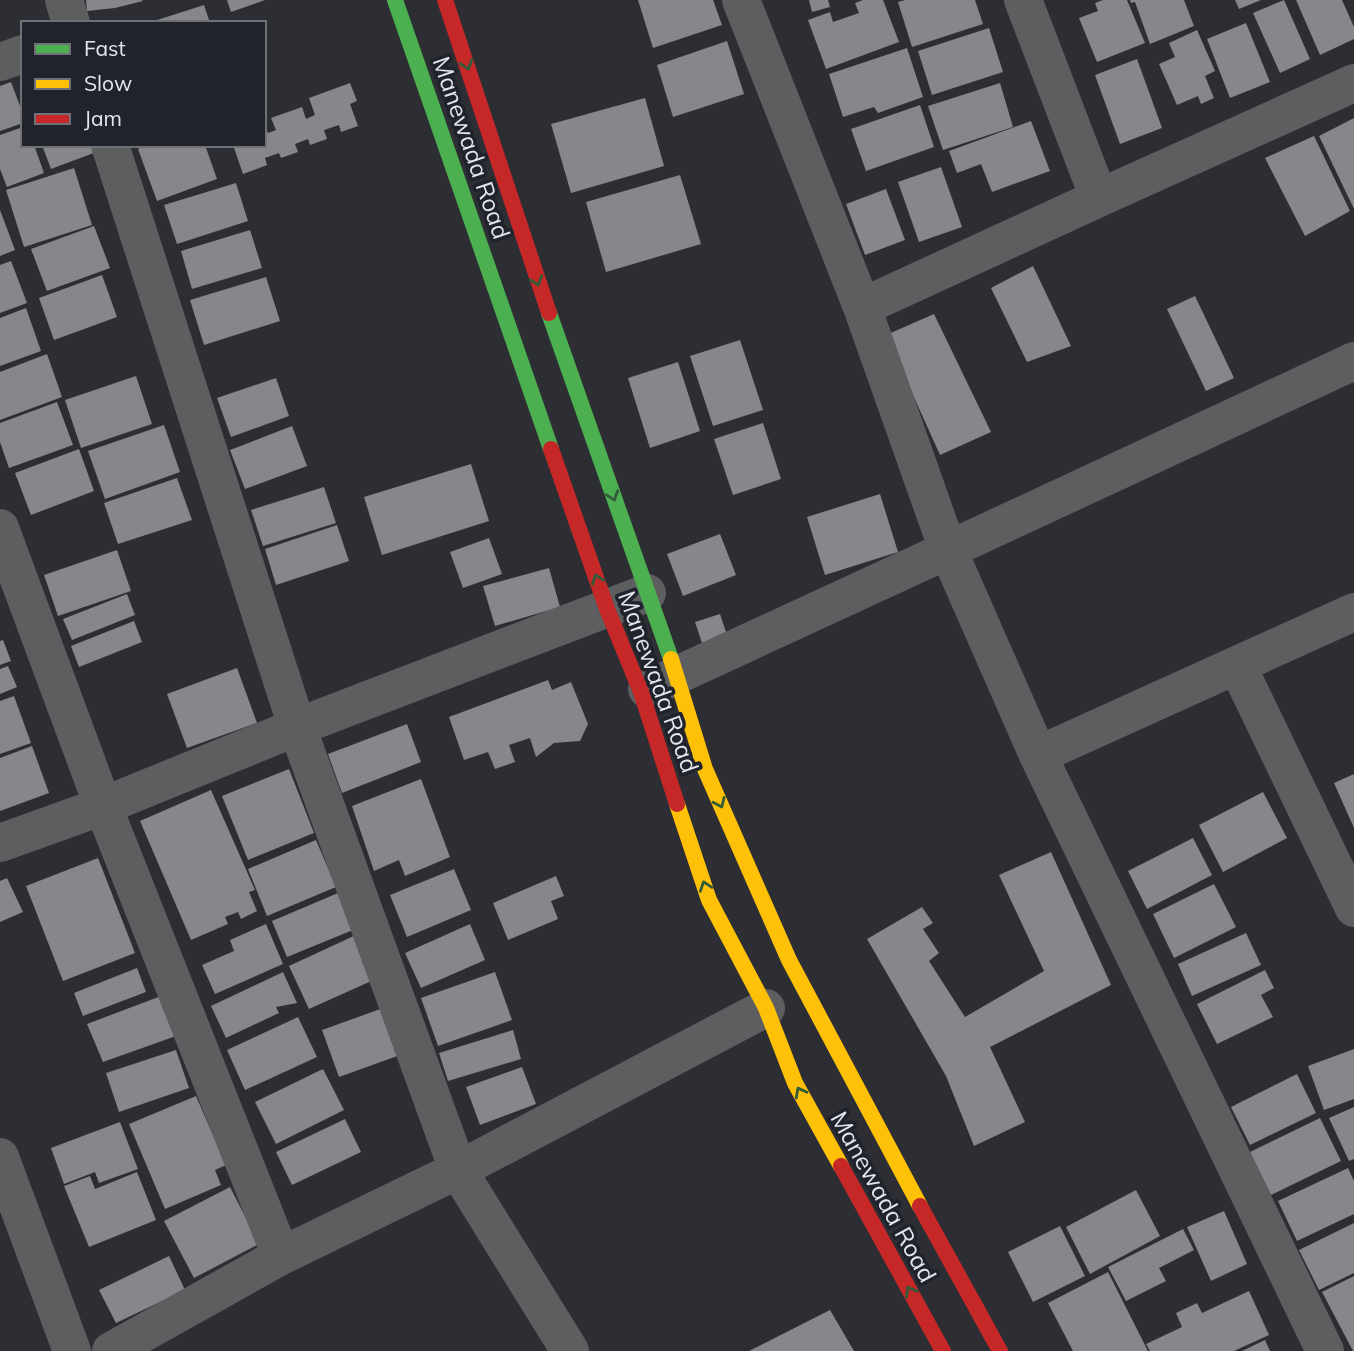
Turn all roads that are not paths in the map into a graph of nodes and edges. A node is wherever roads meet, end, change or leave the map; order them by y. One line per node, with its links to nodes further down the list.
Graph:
1 (64, 0): 6 (street)
2 (395, 0): 17 (street, Manewada Road, one-way to 2)
3 (445, 0): 16 (street, one-way to 16)
4 (741, 0): 12 (street)
5 (1023, 0): 11 (street)
6 (70, 21)
7 (21, 55): 8 (street)
8 (0, 62)
9 (1354, 83): 11 (street)
10 (111, 147): 22 (street)
11 (1099, 198): 12 (street)
12 (862, 307): 15 (street)
13 (1354, 361): 15 (street)
14 (0, 528): 24 (street)
15 (948, 550): 20 (street); 23 (street)
16 (647, 593): 17 (street); 20 (street)
17 (607, 609): 21 (street, Manewada Road); 22 (street)
18 (1354, 612): 19 (street)
19 (1237, 665): 23 (street); 26 (street)
20 (677, 675): 21 (street); 35 (street, one-way to 35)
21 (641, 692): 27 (street, Manewada Road, one-way to 21)
22 (297, 727): 24 (street); 29 (street)
23 (1038, 755): 36 (street)
24 (103, 806): 25 (street); 30 (street)
25 (0, 843)
26 (1354, 908)
27 (766, 1008): 29 (street); 34 (street, Manewada Road, one-way to 27)
28 (0, 1157): 31 (street)
29 (458, 1170): 30 (street); 33 (street)
30 (281, 1256): 32 (street)
31 (72, 1351)
32 (111, 1351)
33 (570, 1351)
34 (943, 1351)
35 (1000, 1351)
36 (1325, 1351)

